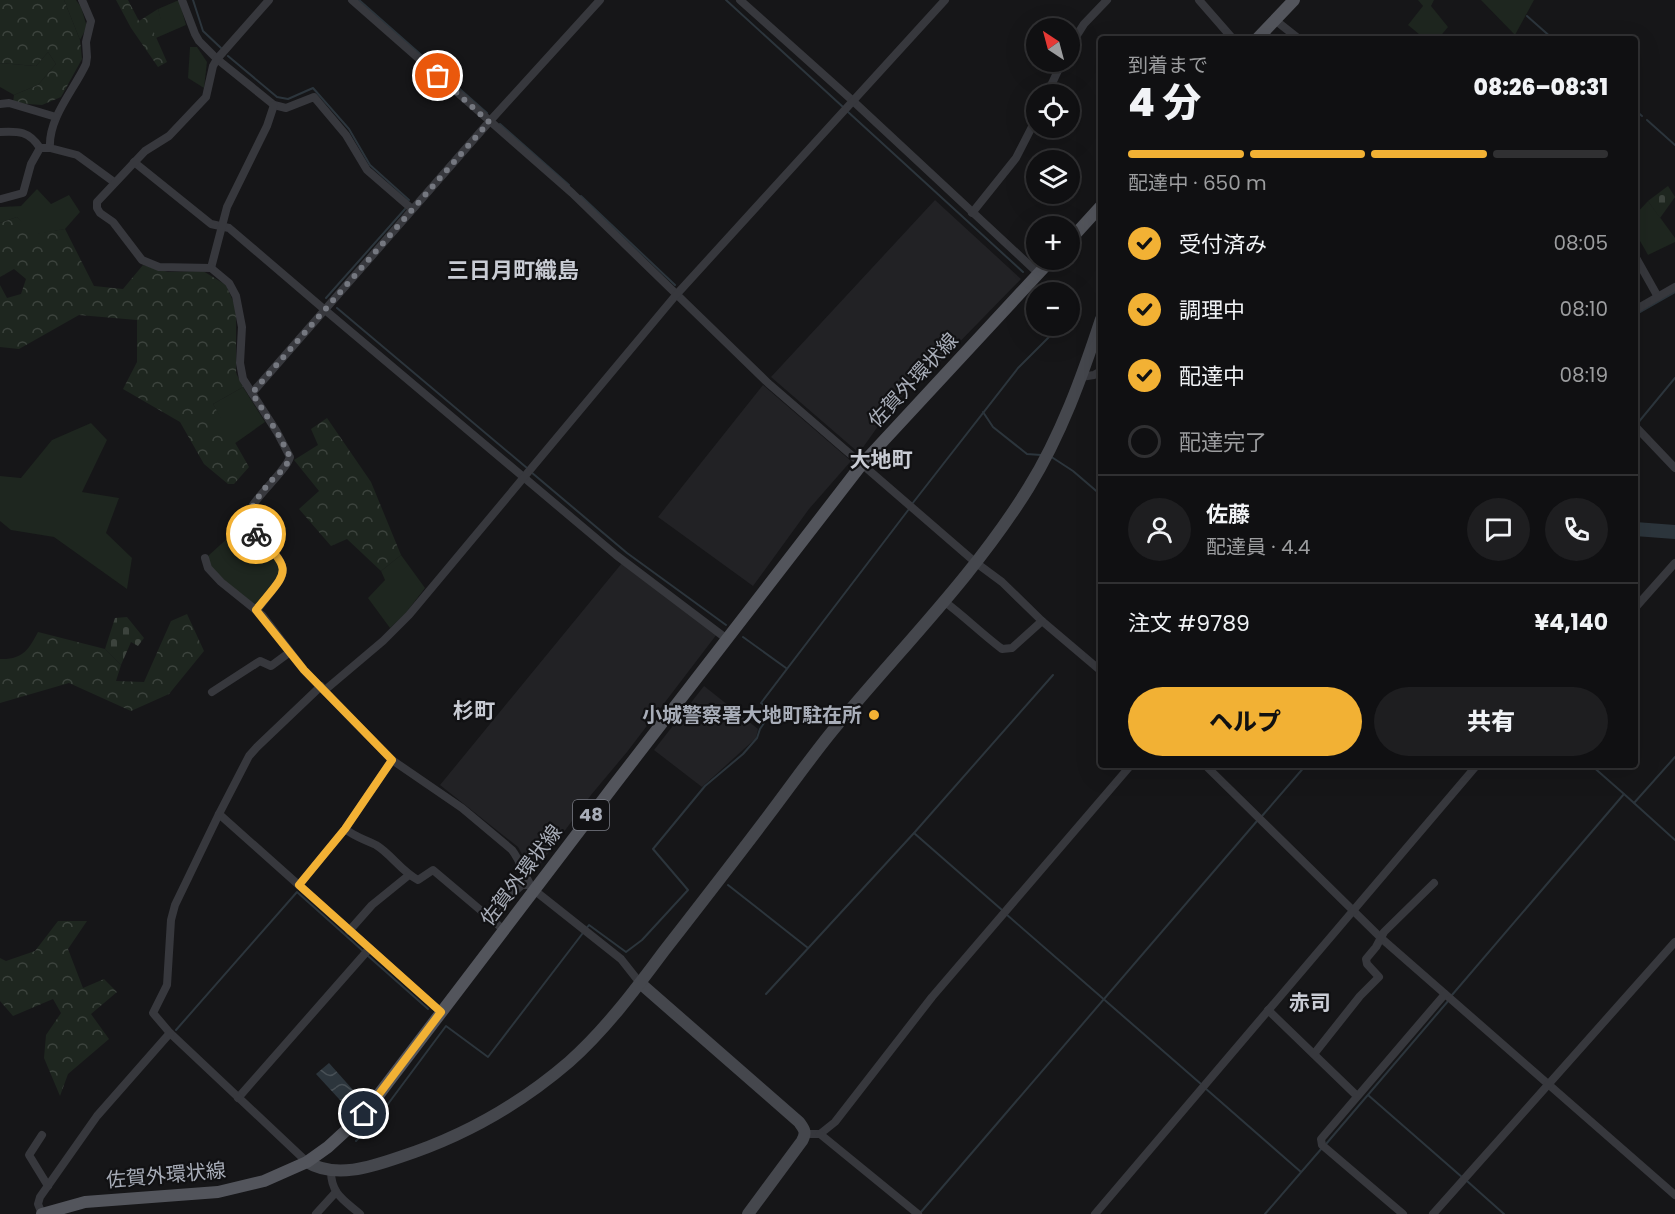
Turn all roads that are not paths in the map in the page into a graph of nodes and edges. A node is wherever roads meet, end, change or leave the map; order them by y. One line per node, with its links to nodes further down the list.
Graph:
1 (82, 0): 20 (street)
2 (182, 0): 16 (street)
3 (269, 0): 16 (street)
4 (352, 0): 21 (street)
5 (600, 0): 21 (street)
6 (740, 0): 17 (street)
7 (945, 0): 17 (street)
8 (1107, 0): 12 (street)
9 (1199, 0): 13 (street)
10 (1294, 0): 11 (main road)
11 (1275, 20): 14 (main road); 15 (street)
12 (1080, 30)
13 (1230, 36)
14 (1260, 36)
15 (1295, 36)
16 (217, 59): 19 (street); 26 (street)
17 (853, 101): 31 (street); 39 (street)
18 (0, 104): 20 (street)
19 (274, 105): 29 (street); 32 (street)
20 (57, 117): 25 (street)
21 (489, 122): 29 (street); 39 (street)
22 (0, 132): 24 (street)
23 (1026, 138): 31 (street)
24 (40, 148): 25 (street); 28 (street)
25 (50, 148): 27 (street)
26 (134, 162): 27 (street); 32 (street)
27 (114, 182): 35 (street)
28 (1, 199)
29 (412, 209): 42 (street)
30 (1098, 209): 33 (main road)
31 (972, 213): 37 (street)
32 (221, 225): 35 (street); 42 (street)
33 (1080, 229)
34 (1638, 261): 40 (street)
35 (211, 268): 46 (street)
36 (1041, 270): 37 (main road, 佐賀外環状線 / 48)
37 (1038, 273): 48 (main road, 佐賀外環状線 / 48)
38 (1675, 286): 40 (street)
39 (676, 295): 48 (street); 50 (street)
40 (1658, 297): 41 (street)
41 (1638, 308)
42 (325, 310): 46 (street); 50 (street)
43 (1098, 328): 45 (street)
44 (1098, 373): 45 (street)
45 (1081, 377): 52 (street)
46 (252, 393): 56 (street)
47 (1638, 429): 49 (street)
48 (862, 464): 52 (street); 58 (main road, 佐賀外環状線 / 48)
49 (1675, 468)
50 (525, 477): 58 (street); 61 (street)
51 (205, 558): 56 (street)
52 (975, 562): 54 (street); 57 (street)
53 (1675, 563): 55 (street)
54 (945, 602): 57 (street); 80 (street)
55 (1638, 605)
56 (256, 610): 59 (street)
57 (1042, 621): 60 (street)
58 (728, 639): 72 (main road, 佐賀外環状線 / 48)
59 (290, 652): 61 (street); 62 (street)
60 (1098, 668)
61 (323, 688): 63 (street); 67 (street)
62 (212, 692)
63 (392, 760): 68 (street); 72 (street)
64 (1128, 768): 90 (street)
65 (1208, 768): 73 (street)
66 (1474, 768): 73 (street)
67 (219, 814): 71 (street); 84 (street)
68 (345, 829): 69 (street); 71 (street)
69 (409, 875): 74 (street); 76 (street)
70 (1434, 883): 77 (street)
71 (299, 885): 76 (street)
72 (532, 887): 74 (street); 75 (main road, 佐賀外環状線 / 48); 80 (street)
73 (1353, 910): 77 (street); 82 (street)
74 (486, 917): 75 (street)
75 (504, 930): 83 (main road, 佐賀外環状線 / 48)
76 (349, 931): 79 (street)
77 (1381, 938): 81 (street); 85 (street)
78 (1675, 942): 86 (street)
79 (369, 949): 83 (street); 88 (street)
80 (640, 983): 89 (street); 93 (street)
81 (1448, 997): 86 (street); 87 (street)
82 (1268, 1010): 85 (street); 102 (street)
83 (441, 1012): 92 (main road, 佐賀外環状線 / 48)
84 (170, 1034): 88 (street); 94 (street)
85 (1314, 1054): 87 (street)
86 (1548, 1085): 96 (street); 104 (street)
87 (1357, 1096): 103 (street)
88 (238, 1098): 92 (street)
89 (806, 1134): 90 (street); 101 (street)
90 (820, 1134): 97 (street)
91 (42, 1135): 94 (street)
92 (307, 1162): 93 (street); 98 (main road, 佐賀外環状線 / 48)
93 (331, 1171): 95 (street)
94 (48, 1186): 98 (street)
95 (336, 1192): 99 (street); 100 (street)
96 (1675, 1195)
97 (917, 1213)
98 (42, 1214)
99 (316, 1214)
100 (360, 1214)
101 (748, 1214)
102 (1095, 1214)
103 (1403, 1214)
104 (1433, 1214)

